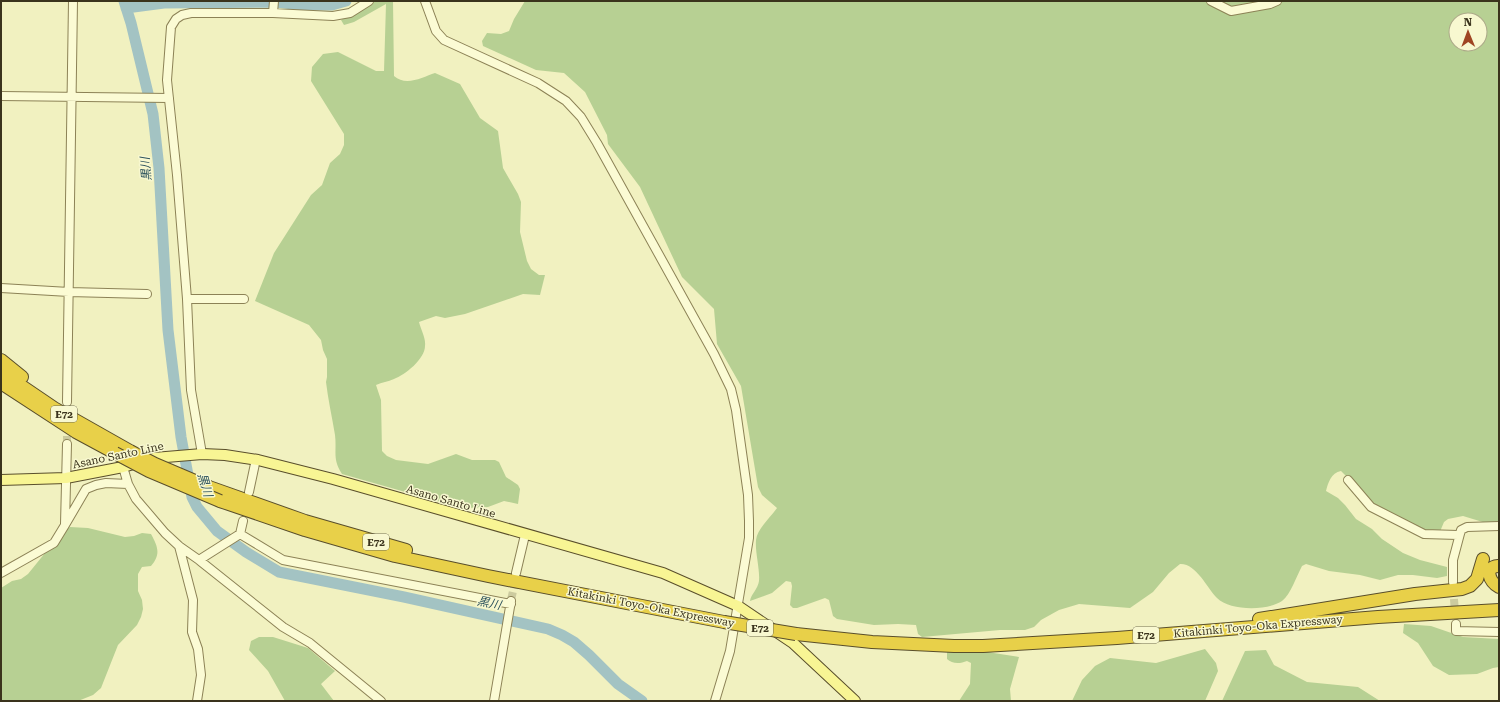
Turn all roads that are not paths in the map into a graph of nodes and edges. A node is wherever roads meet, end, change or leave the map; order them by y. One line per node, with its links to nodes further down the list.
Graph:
1 (73, 1): 9 (street)
2 (274, 1): 7 (street)
3 (369, 1): 7 (street)
4 (425, 1): 47 (street)
5 (1211, 1): 6 (street)
6 (1277, 1)
7 (274, 13): 10 (street)
8 (1, 96): 9 (street)
9 (72, 96): 10 (street); 12 (street)
10 (166, 98): 14 (street)
11 (1, 288): 12 (street)
12 (69, 292): 13 (street); 20 (street)
13 (147, 294)
14 (187, 299): 15 (street); 24 (street)
15 (244, 299)
16 (1, 360): 23 (highway)
17 (1, 372): 23 (highway, Kitakinki Toyo-Oka Expressway / E72)
18 (1, 383): 21 (highway, Kitakinki Toyo-Oka Expressway / E72)
19 (1, 388): 21 (highway)
20 (67, 402)
21 (76, 432): 23 (highway, Kitakinki Toyo-Oka Expressway / E72)
22 (67, 444): 27 (street)
23 (122, 450): 45 (highway, Kitakinki Toyo-Oka Expressway / E72, bridge); 45 (highway, Kitakinki Toyo-Oka Expressway / E72, bridge)
24 (202, 454): 25 (main road, Asano Santo Line); 26 (main road, Asano Santo Line)
25 (256, 459): 31 (street); 36 (main road, Asano Santo Line)
26 (123, 467): 27 (main road, Asano Santo Line); 30 (street)
27 (66, 478): 28 (main road, Asano Santo Line); 33 (street)
28 (1, 480)
29 (1348, 480): 37 (street)
30 (128, 484): 33 (street); 38 (street)
31 (249, 492)
32 (244, 521): 35 (street)
33 (65, 525): 42 (street)
34 (1499, 526): 37 (street)
35 (240, 534): 40 (street); 58 (street)
36 (525, 535): 43 (street); 47 (main road, Asano Santo Line)
37 (1458, 536): 44 (street)
38 (179, 546): 40 (street); 56 (street)
39 (1483, 559): 53 (highway)
40 (199, 560): 57 (street)
41 (1498, 566): 46 (highway)
42 (1, 573)
43 (516, 573)
44 (1453, 582)
45 (547, 586): 55 (highway, Kitakinki Toyo-Oka Expressway / E72, bridge)
46 (1499, 586)
47 (738, 606): 59 (street); 60 (main road, Asano Santo Line)
48 (1499, 606): 53 (highway, Kitakinki Toyo-Oka Expressway / E72)
49 (1499, 610): 50 (highway, Kitakinki Toyo-Oka Expressway / E72)
50 (1393, 616): 51 (highway); 55 (highway, Kitakinki Toyo-Oka Expressway / E72)
51 (1499, 618)
52 (1456, 624): 54 (street)
53 (1221, 625): 55 (highway, Kitakinki Toyo-Oka Expressway / E72)
54 (1499, 632)
55 (898, 643)
56 (197, 701)
57 (381, 701)
58 (494, 701)
59 (715, 701)
60 (855, 701)

